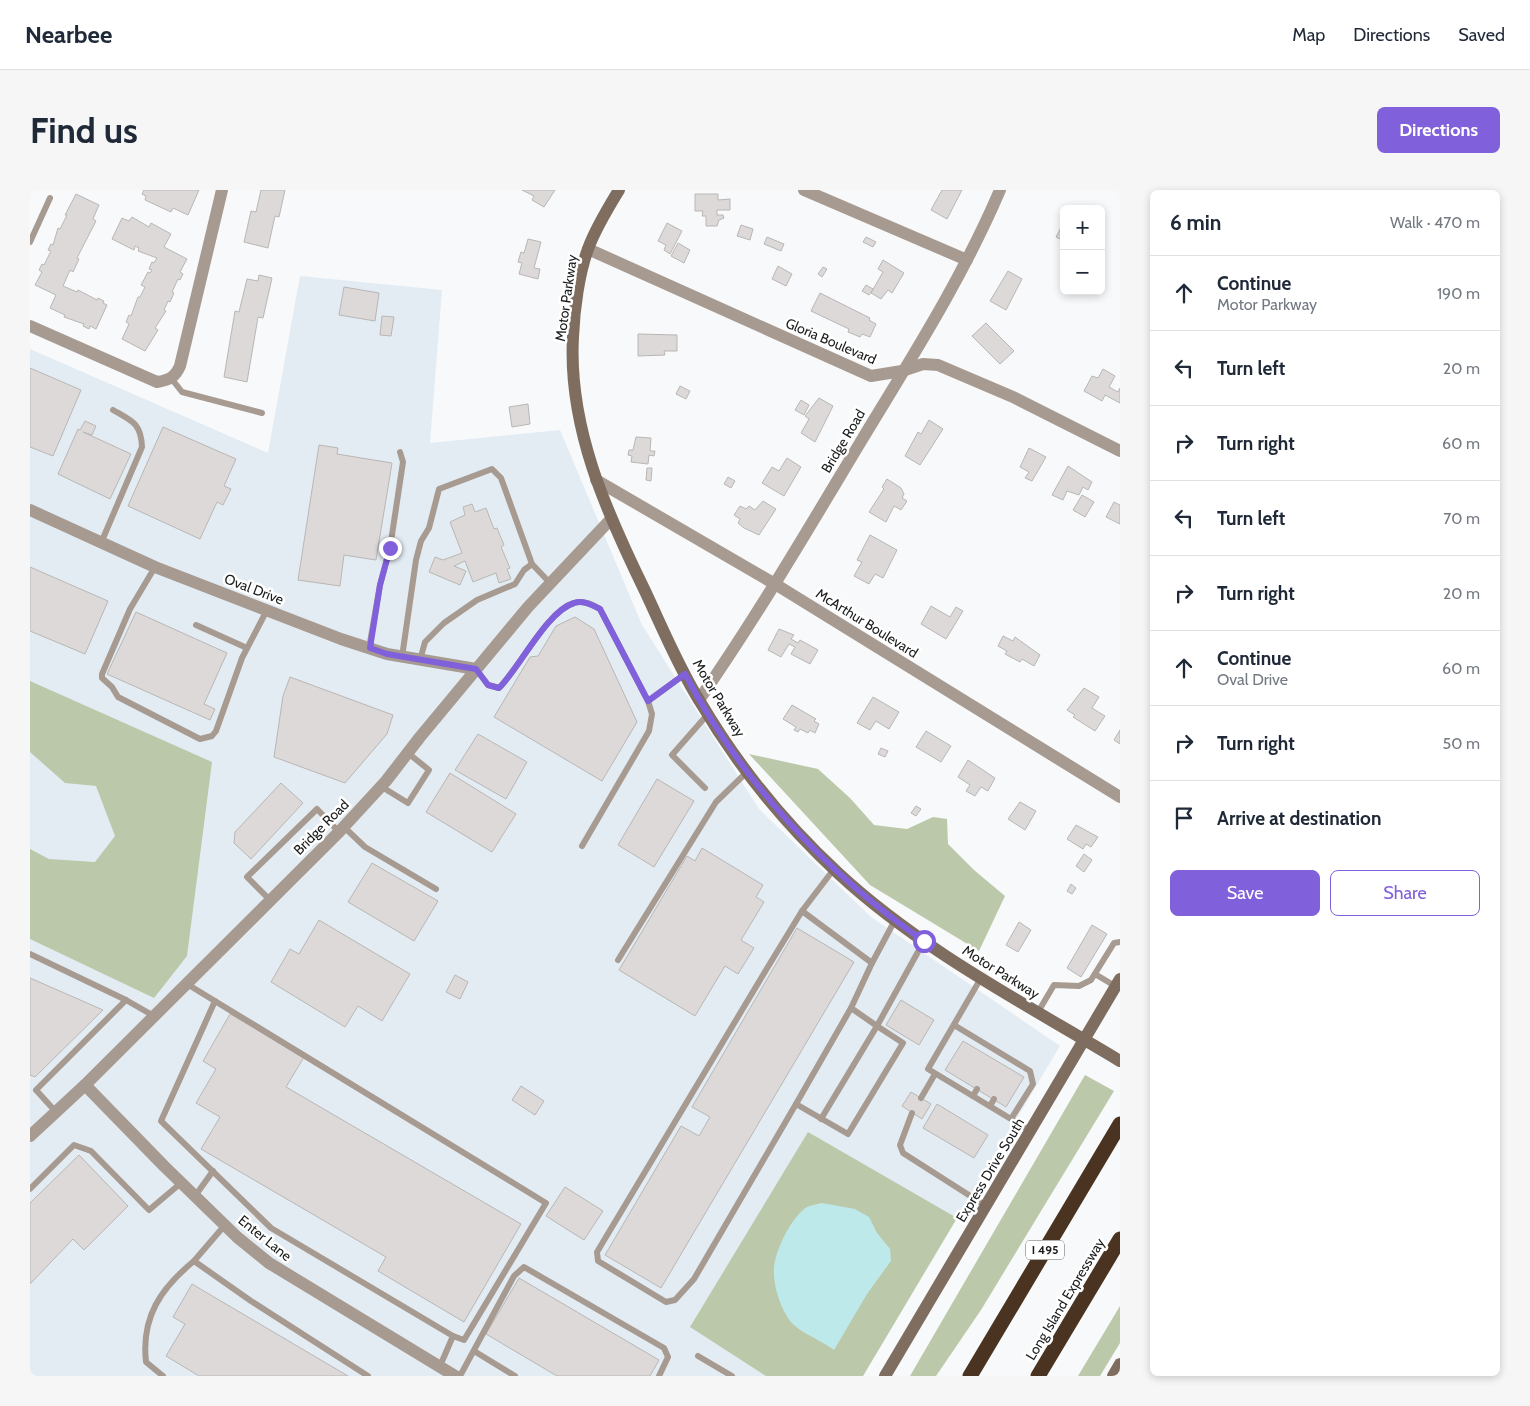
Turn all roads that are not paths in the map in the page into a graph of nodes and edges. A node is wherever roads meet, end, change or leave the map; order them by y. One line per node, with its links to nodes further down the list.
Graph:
1 (222, 190): 11 (street)
2 (619, 190): 7 (main road, Motor Parkway)
3 (804, 190): 8 (street)
4 (1000, 190): 8 (street, Bridge Road)
5 (50, 198): 6 (lane)
6 (30, 242)
7 (588, 249): 10 (street, Gloria Boulevard); 16 (main road, Motor Parkway)
8 (967, 260): 10 (street, Bridge Road)
9 (30, 326): 11 (street)
10 (902, 372): 14 (street, Gloria Boulevard); 23 (street, Bridge Road)
11 (172, 378): 13 (lane)
12 (113, 410): 19 (lane)
13 (262, 413)
14 (1120, 451)
15 (400, 452): 27 (lane)
16 (596, 480): 18 (main road, Motor Parkway); 23 (street, McArthur Boulevard)
17 (30, 510): 19 (street, Oval Drive)
18 (612, 518): 22 (street, Bridge Road); 31 (main road, Motor Parkway)
19 (101, 543): 21 (street, Oval Drive)
20 (532, 564): 22 (lane); 28 (lane); 29 (lane)
21 (155, 567): 24 (street, Oval Drive); 26 (lane)
22 (550, 583): 30 (street, Bridge Road)
23 (775, 584): 32 (street, Bridge Road); 39 (street, McArthur Boulevard)
24 (267, 610): 26 (lane); 27 (street, Oval Drive)
25 (196, 625): 26 (lane)
26 (247, 648)
27 (370, 648): 28 (street, Oval Drive)
28 (402, 657): 29 (street, Oval Drive)
29 (420, 660): 30 (street, Oval Drive)
30 (476, 669): 33 (lane); 35 (street, Bridge Road)
31 (685, 674): 32 (main road, Motor Parkway); 33 (lane)
32 (699, 700): 34 (main road, Motor Parkway)
33 (648, 701): 41 (lane)
34 (708, 714): 36 (main road, Motor Parkway); 38 (lane)
35 (408, 753): 37 (street, Bridge Road); 37 (lane)
36 (748, 771): 42 (main road, Motor Parkway); 50 (lane)
37 (382, 787): 40 (street, Bridge Road)
38 (704, 788)
39 (1120, 797)
40 (342, 829): 43 (lane); 44 (street, Bridge Road); 44 (lane)
41 (582, 846)
42 (834, 869): 45 (lane); 46 (main road, Motor Parkway)
43 (436, 889)
44 (270, 900): 55 (street, Bridge Road)
45 (802, 911): 51 (lane); 78 (lane)
46 (895, 920): 47 (main road, Motor Parkway); 51 (lane)
47 (924, 941): 53 (main road, Motor Parkway); 62 (lane)
48 (1120, 942): 52 (lane)
49 (30, 954): 56 (lane)
50 (618, 960)
51 (872, 963): 58 (lane)
52 (1095, 974): 54 (lane); 59 (lane)
53 (981, 978): 59 (main road, Motor Parkway); 61 (lane)
54 (1118, 982): 64 (main road, Express Drive South)
55 (187, 984): 57 (lane); 60 (street, Bridge Road)
56 (126, 1000): 60 (lane); 73 (lane)
57 (215, 1001): 87 (lane); 95 (lane)
58 (851, 1008): 62 (lane); 78 (lane)
59 (1038, 1012): 64 (main road, Motor Parkway)
60 (154, 1016): 72 (street, Bridge Road)
61 (954, 1025): 63 (lane); 71 (lane)
62 (877, 1026): 82 (lane); 82 (lane)
63 (978, 1040): 65 (lane); 66 (lane)
64 (1085, 1040): 68 (main road, Motor Parkway); 85 (main road, Express Drive South)
65 (974, 1047)
66 (998, 1052): 67 (lane); 69 (lane)
67 (994, 1060)
68 (1120, 1061)
69 (1016, 1063): 70 (lane); 83 (lane)
70 (1012, 1070)
71 (935, 1074): 75 (lane); 76 (lane)
72 (85, 1085): 80 (street, Bridge Road); 88 (street, Enter Lane)
73 (33, 1088): 80 (lane)
74 (977, 1089): 75 (lane)
75 (973, 1096): 79 (lane)
76 (921, 1098)
77 (994, 1099): 79 (lane)
78 (796, 1104): 82 (lane)
79 (990, 1106): 83 (lane)
80 (56, 1112): 86 (street, Bridge Road)
81 (912, 1112): 91 (lane)
82 (821, 1119)
83 (1011, 1119): 85 (lane)
84 (1120, 1124): 108 (highway, I 495)
85 (1031, 1131): 91 (main road, Express Drive South)
86 (30, 1136)
87 (213, 1171): 90 (lane); 95 (lane)
88 (181, 1183): 89 (lane); 90 (street, Enter Lane)
89 (30, 1188)
90 (195, 1196): 92 (street, Enter Lane)
91 (986, 1206): 107 (main road, Express Drive South)
92 (225, 1226): 94 (lane); 99 (street, Enter Lane)
93 (1120, 1239): 109 (highway, Long Island Expressway)
94 (194, 1261): 100 (lane); 101 (lane)
95 (453, 1336): 99 (lane)
96 (474, 1351): 103 (lane); 104 (lane); 105 (lane)
97 (698, 1356): 106 (lane)
98 (1120, 1364): 110 (main road)
99 (440, 1366): 102 (street, Enter Lane)
100 (163, 1376)
101 (368, 1376)
102 (455, 1376)
103 (460, 1376)
104 (515, 1376)
105 (659, 1376)
106 (732, 1376)
107 (885, 1376)
108 (970, 1376)
109 (1038, 1376)
110 (1113, 1376)

